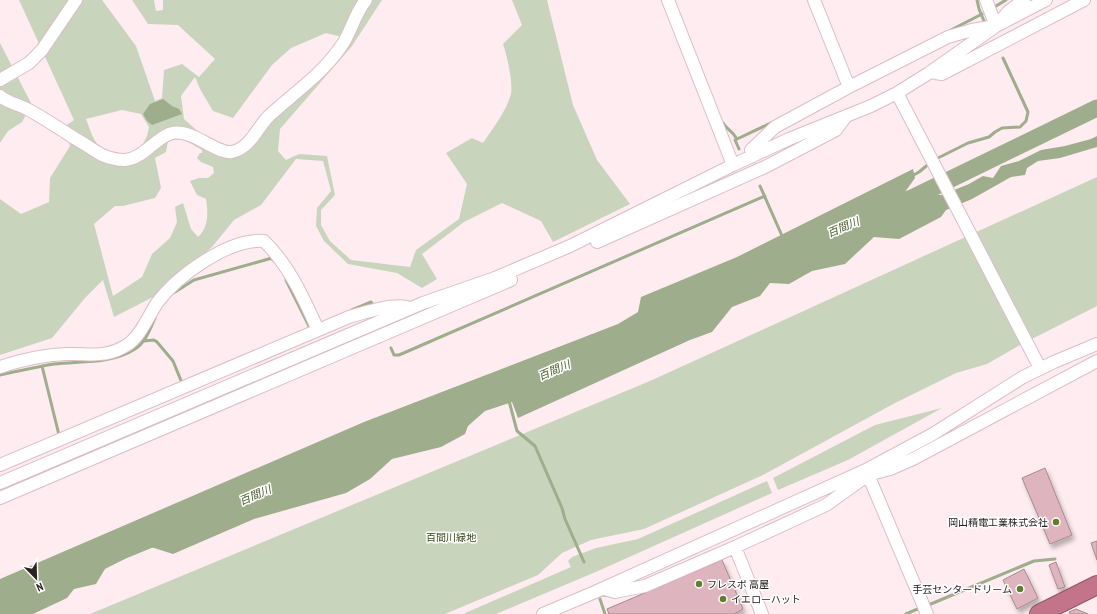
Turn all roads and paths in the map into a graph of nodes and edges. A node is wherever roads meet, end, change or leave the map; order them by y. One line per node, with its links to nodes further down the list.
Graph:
1 (76, 0): 11 (street)
2 (366, 0): 13 (street)
3 (668, 0): 17 (street)
4 (814, 0): 12 (street)
5 (986, 0): 9 (street)
6 (1024, 0): 9 (street)
7 (1046, 0): 9 (street)
8 (1084, 0): 10 (street)
9 (996, 26): 10 (street); 12 (street)
10 (930, 73): 14 (street)
11 (0, 80)
12 (848, 85): 16 (street)
13 (0, 96)
14 (899, 98): 15 (street); 23 (street)
15 (846, 116): 16 (street); 27 (street)
16 (753, 156): 17 (street)
17 (733, 165): 18 (street)
18 (410, 308): 19 (street); 26 (street)
19 (317, 327): 22 (street); 24 (street)
20 (1097, 344): 23 (street)
21 (1097, 360): 25 (street)
22 (0, 367)
23 (1040, 368): 25 (street)
24 (0, 465)
25 (867, 472): 28 (street); 30 (street); 31 (street)
26 (0, 483)
27 (0, 498)
28 (735, 547): 30 (street); 33 (street)
29 (1096, 588): 34 (highway)
30 (602, 589): 32 (street)
31 (925, 609)
32 (543, 614)
33 (762, 614)
34 (1039, 614)

